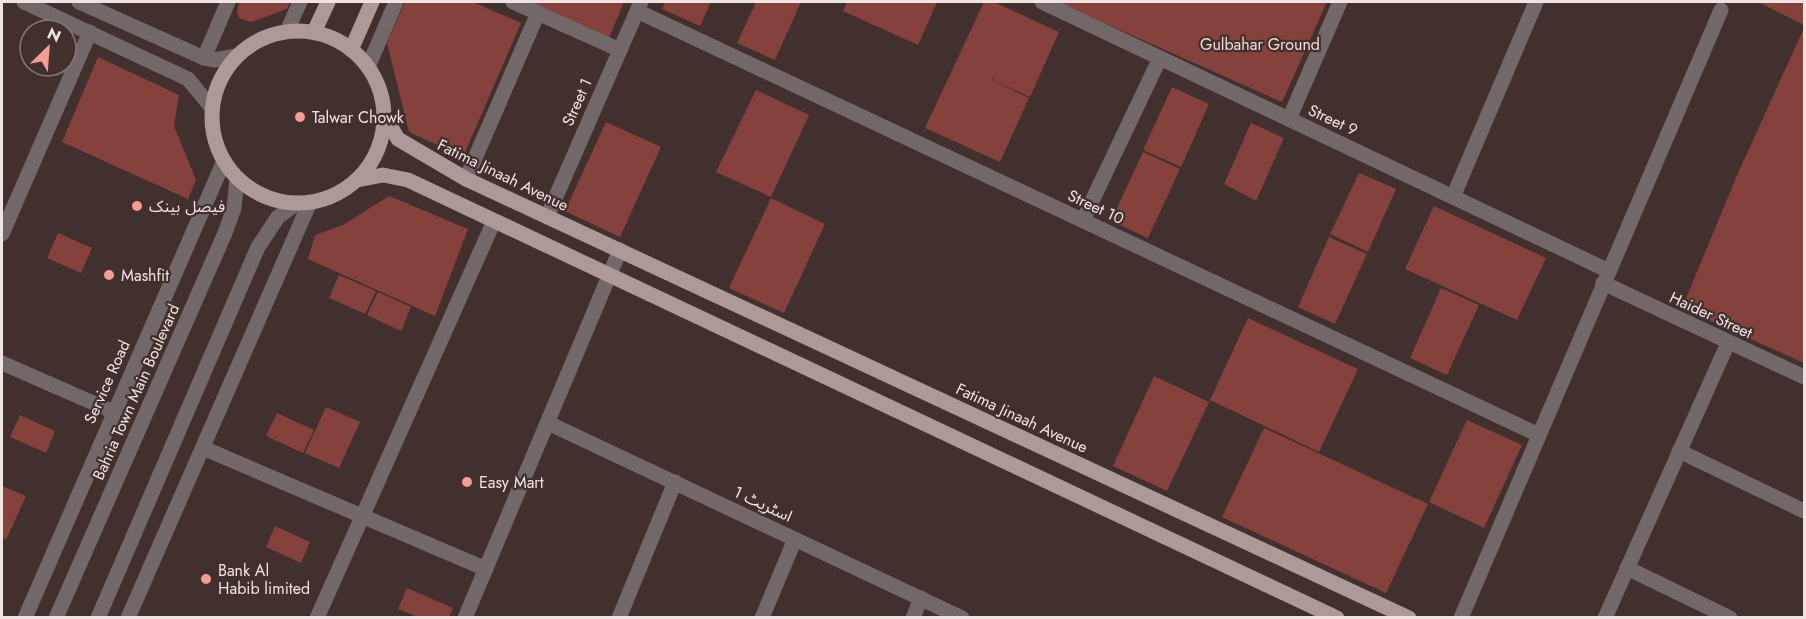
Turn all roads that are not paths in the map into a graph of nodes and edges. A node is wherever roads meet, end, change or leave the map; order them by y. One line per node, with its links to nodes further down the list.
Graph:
1 (24, 2): 16 (street)
2 (79, 2): 21 (street)
3 (228, 2): 21 (street)
4 (300, 2): 15 (street)
5 (328, 2): 17 (main road)
6 (372, 2): 18 (main road)
7 (396, 2): 23 (street)
8 (513, 2): 14 (street)
9 (1041, 2): 22 (street, Street 9)
10 (1340, 2): 26 (street)
11 (1536, 2): 31 (street)
12 (639, 6): 19 (street, Street 1); 34 (street, Street 10)
13 (1721, 10): 39 (street)
14 (538, 13): 19 (street); 29 (street)
15 (287, 31): 17 (main road); 20 (main road)
16 (90, 32): 24 (street); 36 (street)
17 (314, 32): 18 (main road)
18 (351, 50): 23 (main road)
19 (620, 50): 33 (street, Street 1)
20 (236, 56): 21 (street); 24 (main road)
21 (204, 58)
22 (1160, 58): 26 (street, Street 9); 34 (street)
23 (368, 67): 25 (main road)
24 (212, 108): 27 (main road)
25 (384, 115): 29 (main road, Fatima Jinaah Avenue); 30 (main road)
26 (1289, 119): 31 (street, Street 9)
27 (224, 161): 28 (main road); 43 (street, Service Road)
28 (237, 178): 32 (main road); 56 (street, Bahria Town Main Boulevard)
29 (466, 179): 33 (main road, Fatima Jinaah Avenue)
30 (357, 180): 32 (main road); 35 (main road)
31 (1452, 197): 39 (street, Street 9)
32 (304, 202): 46 (street); 57 (street)
33 (547, 217): 37 (main road, Fatima Jinaah Avenue)
34 (1083, 220): 45 (street, Street 10)
35 (494, 221): 38 (main road); 50 (street)
36 (2, 234)
37 (620, 250): 38 (street); 66 (main road, Fatima Jinaah Avenue)
38 (611, 274): 44 (street); 65 (main road)
39 (1606, 277): 40 (street, Haider Street); 45 (street)
40 (1728, 343): 42 (street, Haider Street); 47 (street)
41 (2, 363): 43 (street)
42 (1804, 378)
43 (114, 412): 55 (street, Service Road)
44 (548, 423): 48 (street, اسٹریٹ 1); 53 (street)
45 (1539, 435): 67 (street)
46 (203, 448): 50 (street); 58 (street)
47 (1678, 451): 49 (street); 52 (street)
48 (675, 482): 51 (street, اسٹریٹ 1); 61 (street)
49 (1804, 511)
50 (360, 517): 53 (street); 59 (street)
51 (795, 539): 54 (street, اسٹریٹ 1); 62 (street)
52 (1627, 568): 68 (street); 69 (street)
53 (486, 569): 60 (street)
54 (921, 598): 63 (street); 64 (street, اسٹریٹ 1)
55 (26, 618)
56 (56, 618)
57 (98, 618)
58 (128, 618)
59 (318, 618)
60 (465, 618)
61 (619, 618)
62 (762, 618)
63 (914, 618)
64 (962, 618)
65 (1337, 618)
66 (1409, 618)
67 (1461, 618)
68 (1605, 618)
69 (1730, 618)

